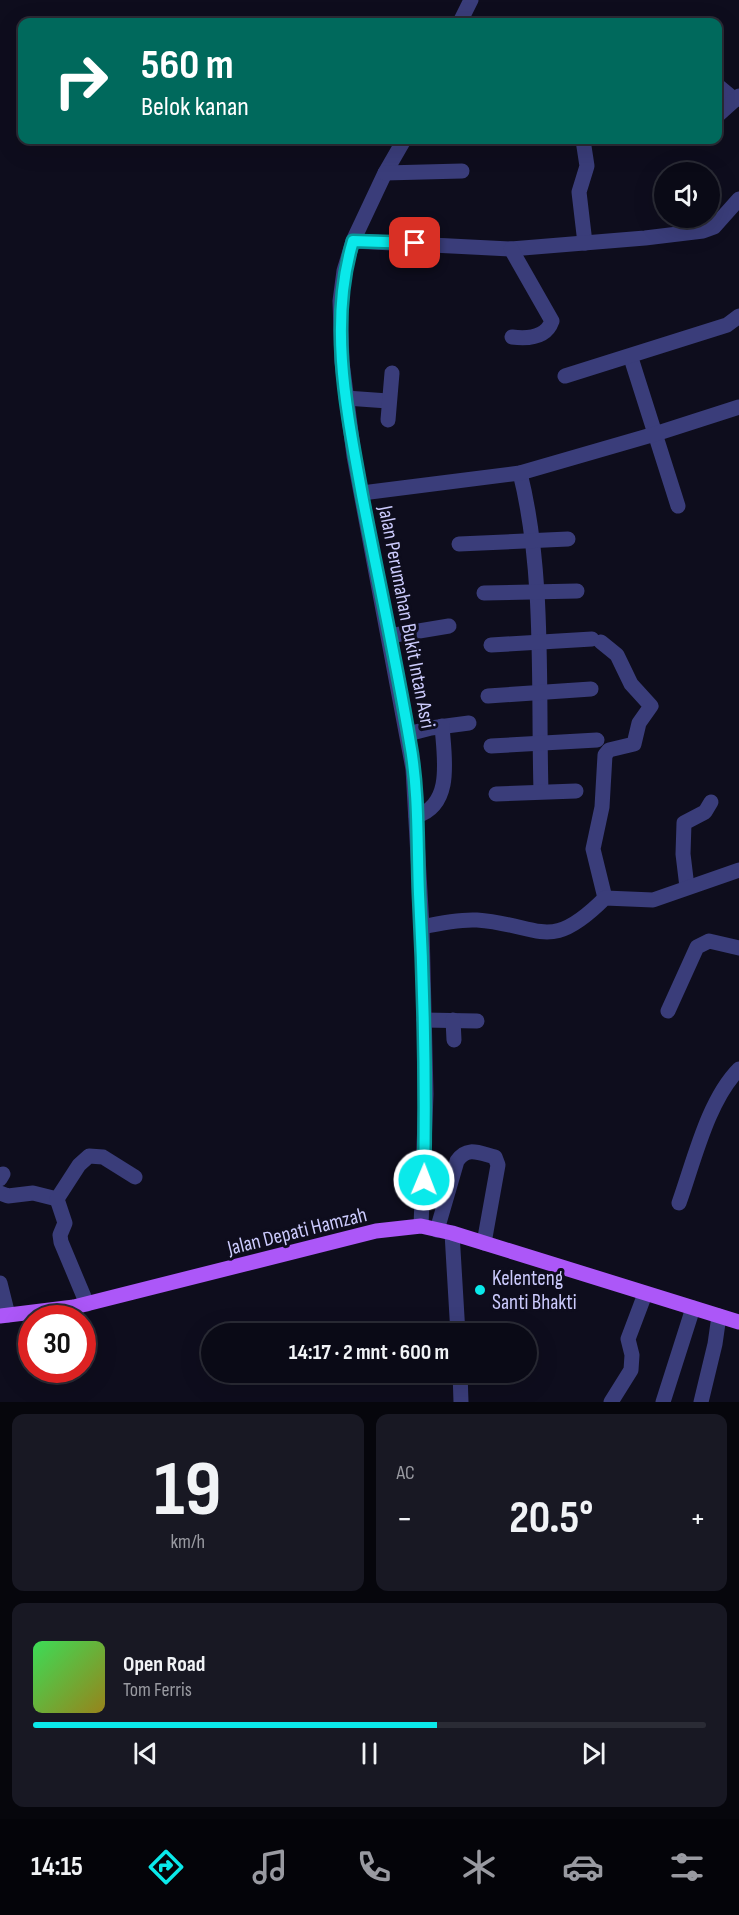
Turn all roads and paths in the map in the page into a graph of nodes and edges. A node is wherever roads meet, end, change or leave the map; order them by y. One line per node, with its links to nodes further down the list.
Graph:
1 (471, 0): 2 (street)
2 (462, 18)
3 (722, 88): 4 (street)
4 (737, 98): 5 (street)
5 (722, 112)
6 (402, 144): 9 (street, Jalan Perumahan Bukit Intan Asri)
7 (584, 144): 12 (street)
8 (462, 171): 9 (street)
9 (385, 173): 11 (street, Jalan Perumahan Bukit Intan Asri)
10 (739, 199): 12 (street)
11 (353, 241): 13 (street); 19 (street, Jalan Perumahan Bukit Intan Asri)
12 (585, 243): 13 (street)
13 (511, 249): 15 (street)
14 (739, 316): 16 (street)
15 (512, 337)
16 (631, 358): 18 (street); 23 (street)
17 (392, 373): 20 (street)
18 (565, 376)
19 (346, 398): 20 (street); 25 (street, Jalan Perumahan Bukit Intan Asri)
20 (388, 401): 22 (street)
21 (739, 406): 23 (street)
22 (388, 420)
23 (656, 434): 24 (street); 26 (street)
24 (520, 473): 25 (street); 28 (street)
25 (362, 493): 34 (street, Jalan Perumahan Bukit Intan Asri)
26 (678, 506)
27 (568, 539): 28 (street)
28 (533, 540): 29 (street); 31 (street)
29 (459, 544)
30 (577, 591): 31 (street)
31 (536, 592): 32 (street); 35 (street)
32 (484, 594)
33 (449, 626): 34 (street)
34 (389, 636): 42 (street, Jalan Perumahan Bukit Intan Asri)
35 (537, 642): 36 (street); 38 (street); 53 (street)
36 (491, 645)
37 (591, 689): 38 (street)
38 (539, 693): 39 (street); 44 (street)
39 (488, 696)
40 (469, 723): 41 (street)
41 (442, 726): 42 (street); 50 (street)
42 (408, 734): 50 (street, Jalan Perumahan Bukit Intan Asri)
43 (597, 740): 44 (street)
44 (540, 741): 45 (street); 46 (street)
45 (491, 746)
46 (541, 791): 47 (street); 48 (street)
47 (576, 791)
48 (496, 794)
49 (711, 802): 52 (street)
50 (416, 816): 54 (street, Jalan Perumahan Bukit Intan Asri)
51 (739, 870): 52 (street)
52 (687, 887): 53 (street)
53 (605, 898): 54 (street)
54 (422, 927): 57 (street, Jalan Perumahan Bukit Intan Asri)
55 (739, 948): 56 (street)
56 (668, 1011)
57 (424, 1020): 58 (street); 66 (street, Jalan Perumahan Bukit Intan Asri)
58 (453, 1020): 59 (street); 60 (street)
59 (477, 1021)
60 (454, 1040)
61 (739, 1069): 65 (street)
62 (135, 1177): 64 (street)
63 (0, 1193): 64 (street)
64 (57, 1199): 72 (street)
65 (679, 1203)
66 (421, 1226): 67 (main road, Jalan Depati Hamzah); 72 (main road, Jalan Depati Hamzah)
67 (437, 1230): 68 (main road, Jalan Depati Hamzah); 69 (street)
68 (452, 1233): 69 (main road, Jalan Depati Hamzah); 77 (street)
69 (484, 1243): 71 (main road, Jalan Depati Hamzah)
70 (0, 1283): 74 (street)
71 (645, 1294): 73 (main road, Jalan Depati Hamzah); 80 (street)
72 (87, 1304): 74 (main road, Jalan Depati Hamzah)
73 (693, 1308): 75 (main road, Jalan Depati Hamzah); 81 (street)
74 (4, 1316)
75 (718, 1316): 76 (main road, Jalan Depati Hamzah); 82 (street)
76 (739, 1322)
77 (457, 1323)
78 (460, 1383): 79 (street)
79 (461, 1402)
80 (611, 1402)
81 (663, 1402)
82 (701, 1402)

